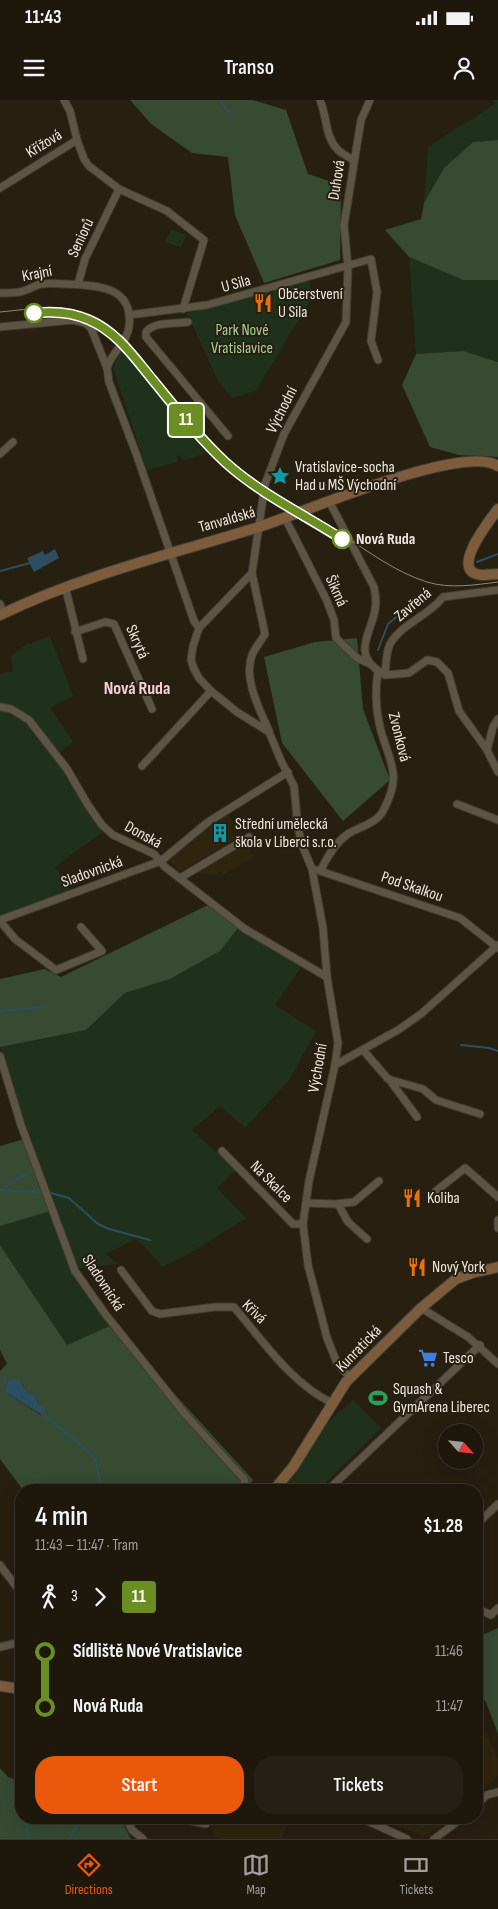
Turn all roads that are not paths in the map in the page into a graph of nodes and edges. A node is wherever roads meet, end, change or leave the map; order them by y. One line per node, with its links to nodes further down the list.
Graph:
1 (64, 100): 4 (street)
2 (320, 100): 5 (street)
3 (370, 100): 5 (street, Duhová)
4 (77, 140): 6 (street, Křížová); 7 (street)
5 (354, 161): 8 (street, Duhová)
6 (0, 188)
7 (118, 189): 9 (street, Seniorů); 11 (street)
8 (348, 267): 11 (street, U Sila); 16 (street, U Sila); 25 (street, Východní)
9 (78, 284): 10 (street, Krajní); 12 (street, Seniorů)
10 (0, 293)
11 (180, 309): 12 (street, U Sila); 13 (street)
12 (129, 315): 17 (street)
13 (178, 322): 14 (street); 18 (street)
14 (188, 322)
15 (0, 327): 17 (street)
16 (378, 360)
17 (107, 368): 26 (street)
18 (228, 436)
19 (13, 442): 20 (street)
20 (0, 454)
21 (497, 463): 22 (main road, Tanvaldská)
22 (330, 501): 24 (main road, Tanvaldská); 35 (street)
23 (498, 510): 28 (main road)
24 (285, 518): 25 (main road, Tanvaldská); 35 (street, Šikmá)
25 (259, 527): 26 (main road, Tanvaldská); 27 (street, Východní)
26 (170, 552): 29 (main road, Tanvaldská); 32 (street)
27 (252, 573): 32 (street); 42 (street, Východní)
28 (498, 574)
29 (66, 586): 31 (main road, Tanvaldská); 33 (street)
30 (498, 590): 37 (street, Zavřená)
31 (1, 611)
32 (199, 628): 38 (street)
33 (76, 632): 34 (street); 40 (street, Skrytá)
34 (83, 658)
35 (370, 664): 36 (street)
36 (378, 671): 37 (street); 52 (street, Zvonková)
37 (385, 675): 43 (street)
38 (211, 691): 42 (street); 44 (street)
39 (0, 707): 50 (street, Donská)
40 (152, 709)
41 (498, 719): 43 (street)
42 (269, 732): 45 (street, Východní)
43 (487, 750): 46 (street)
44 (142, 766)
45 (288, 772): 50 (street, Sladovnická); 51 (street, Východní)
46 (498, 772)
47 (457, 804): 48 (street)
48 (498, 820)
49 (249, 837): 53 (street)
50 (161, 861): 53 (street, Donská); 54 (street, Sladovnická)
51 (312, 869): 52 (street, Pod Skalkou); 57 (street, Východní)
52 (321, 870): 56 (street, Pod Skalkou)
53 (180, 878): 57 (street, Donská)
54 (0, 921): 55 (street, Sladovnická)
55 (81, 928)
56 (497, 947): 58 (street, Pod Skalkou)
57 (327, 977): 60 (street, Východní)
58 (363, 1050): 60 (street, Pod Skalkou); 61 (street)
59 (0, 1056): 81 (street, Sladovnická)
60 (335, 1065): 68 (street, Východní)
61 (388, 1079): 62 (street); 63 (street)
62 (480, 1114)
63 (417, 1117)
64 (222, 1151): 71 (street, Na Skalce)
65 (379, 1181): 69 (street)
66 (436, 1191): 67 (street)
67 (498, 1197)
68 (306, 1203): 69 (street); 71 (street, Východní)
69 (338, 1204): 73 (street)
70 (498, 1220): 72 (street)
71 (303, 1224): 79 (street, Východní)
72 (498, 1228)
73 (367, 1239)
74 (498, 1267): 76 (main road, Kunratická)
75 (121, 1270): 80 (street, Křivá)
76 (421, 1308): 77 (street); 79 (main road, Kunratická)
77 (480, 1346): 78 (street); 83 (street)
78 (498, 1364)
79 (350, 1378): 80 (main road, Kunratická)
80 (332, 1403): 82 (main road, Kunratická)
81 (245, 1484)
82 (279, 1484)
83 (334, 1484)
84 (498, 1504): 85 (street)
85 (483, 1518)
86 (0, 1565): 87 (street)
87 (15, 1584)
88 (498, 1608): 89 (street)
89 (483, 1611)
90 (15, 1643): 91 (street)
91 (0, 1646)
92 (0, 1686): 93 (main road)
93 (15, 1688)
94 (498, 1792): 95 (street)
95 (483, 1799)
96 (129, 1824): 99 (street)
97 (374, 1824): 100 (street)
98 (454, 1824): 101 (street)
99 (143, 1839)
100 (407, 1839)
101 (434, 1839)

